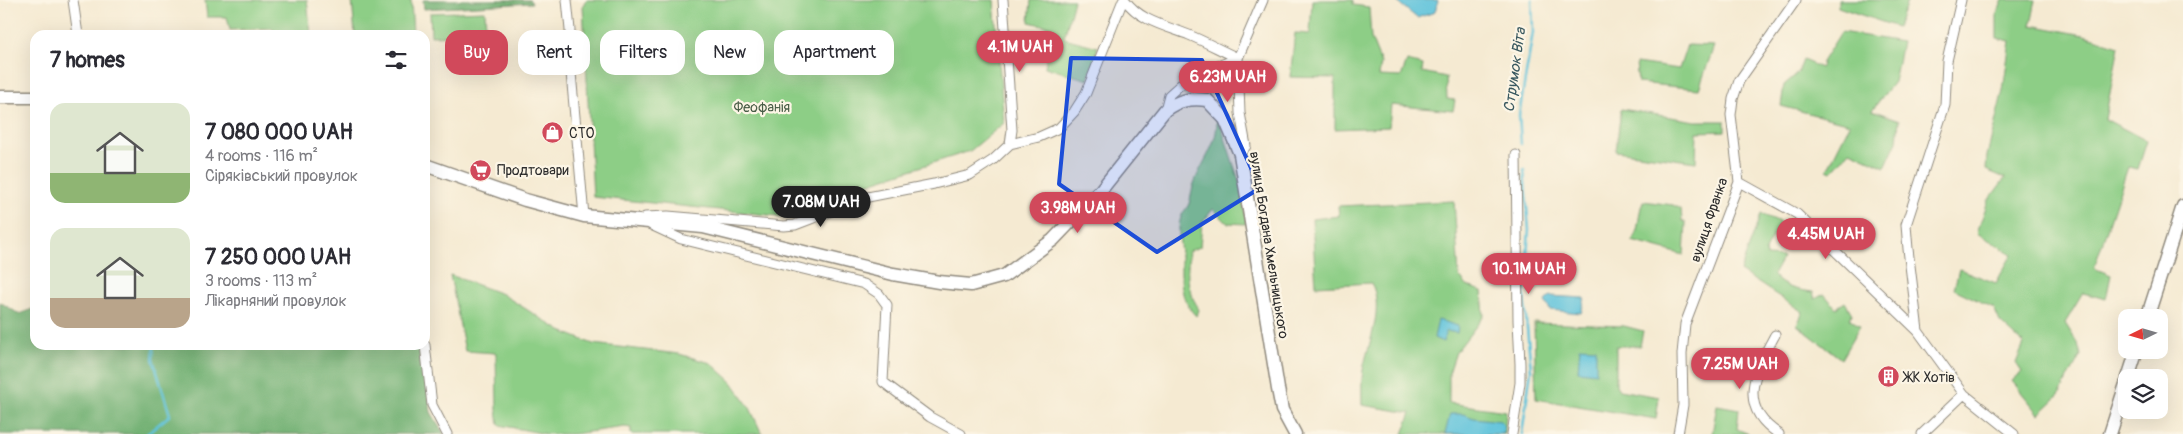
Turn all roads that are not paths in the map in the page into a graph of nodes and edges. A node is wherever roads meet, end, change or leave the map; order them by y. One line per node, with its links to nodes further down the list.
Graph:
1 (73, 0): 8 (street)
2 (567, 0): 19 (street)
3 (1003, 0): 13 (street)
4 (1124, 0): 9 (street); 13 (street)
5 (1263, 0): 9 (street)
6 (1796, 0): 17 (street, вулиця Франка)
7 (1961, 0): 23 (street)
8 (77, 30)
9 (1238, 58): 12 (street); 14 (street)
10 (0, 97): 11 (street)
11 (30, 97)
12 (1165, 110): 14 (street, вулиця Богдана Хмельницького); 21 (street, вулиця Богдана Хмельницького)
13 (1010, 144): 20 (street)
14 (1240, 154): 30 (street, вулиця Богдана Хмельницького)
15 (1516, 155): 31 (street)
16 (430, 167): 19 (street, вулиця Богдана Хмельницького)
17 (1739, 182): 23 (street); 32 (street, вулиця Франка)
18 (2183, 206): 22 (street)
19 (584, 216): 20 (street, вулиця Богдана Хмельницького)
20 (607, 218): 21 (street, вулиця Богдана Хмельницького)
21 (646, 222): 29 (street)
22 (2151, 309)
23 (1918, 331): 26 (street)
24 (1775, 335): 33 (street)
25 (426, 350): 28 (street)
26 (1964, 394): 34 (street); 35 (street)
27 (2118, 409): 36 (street)
28 (446, 434)
29 (961, 434)
30 (1294, 434)
31 (1512, 434)
32 (1678, 434)
33 (1779, 434)
34 (1922, 434)
35 (2014, 434)
36 (2110, 434)

